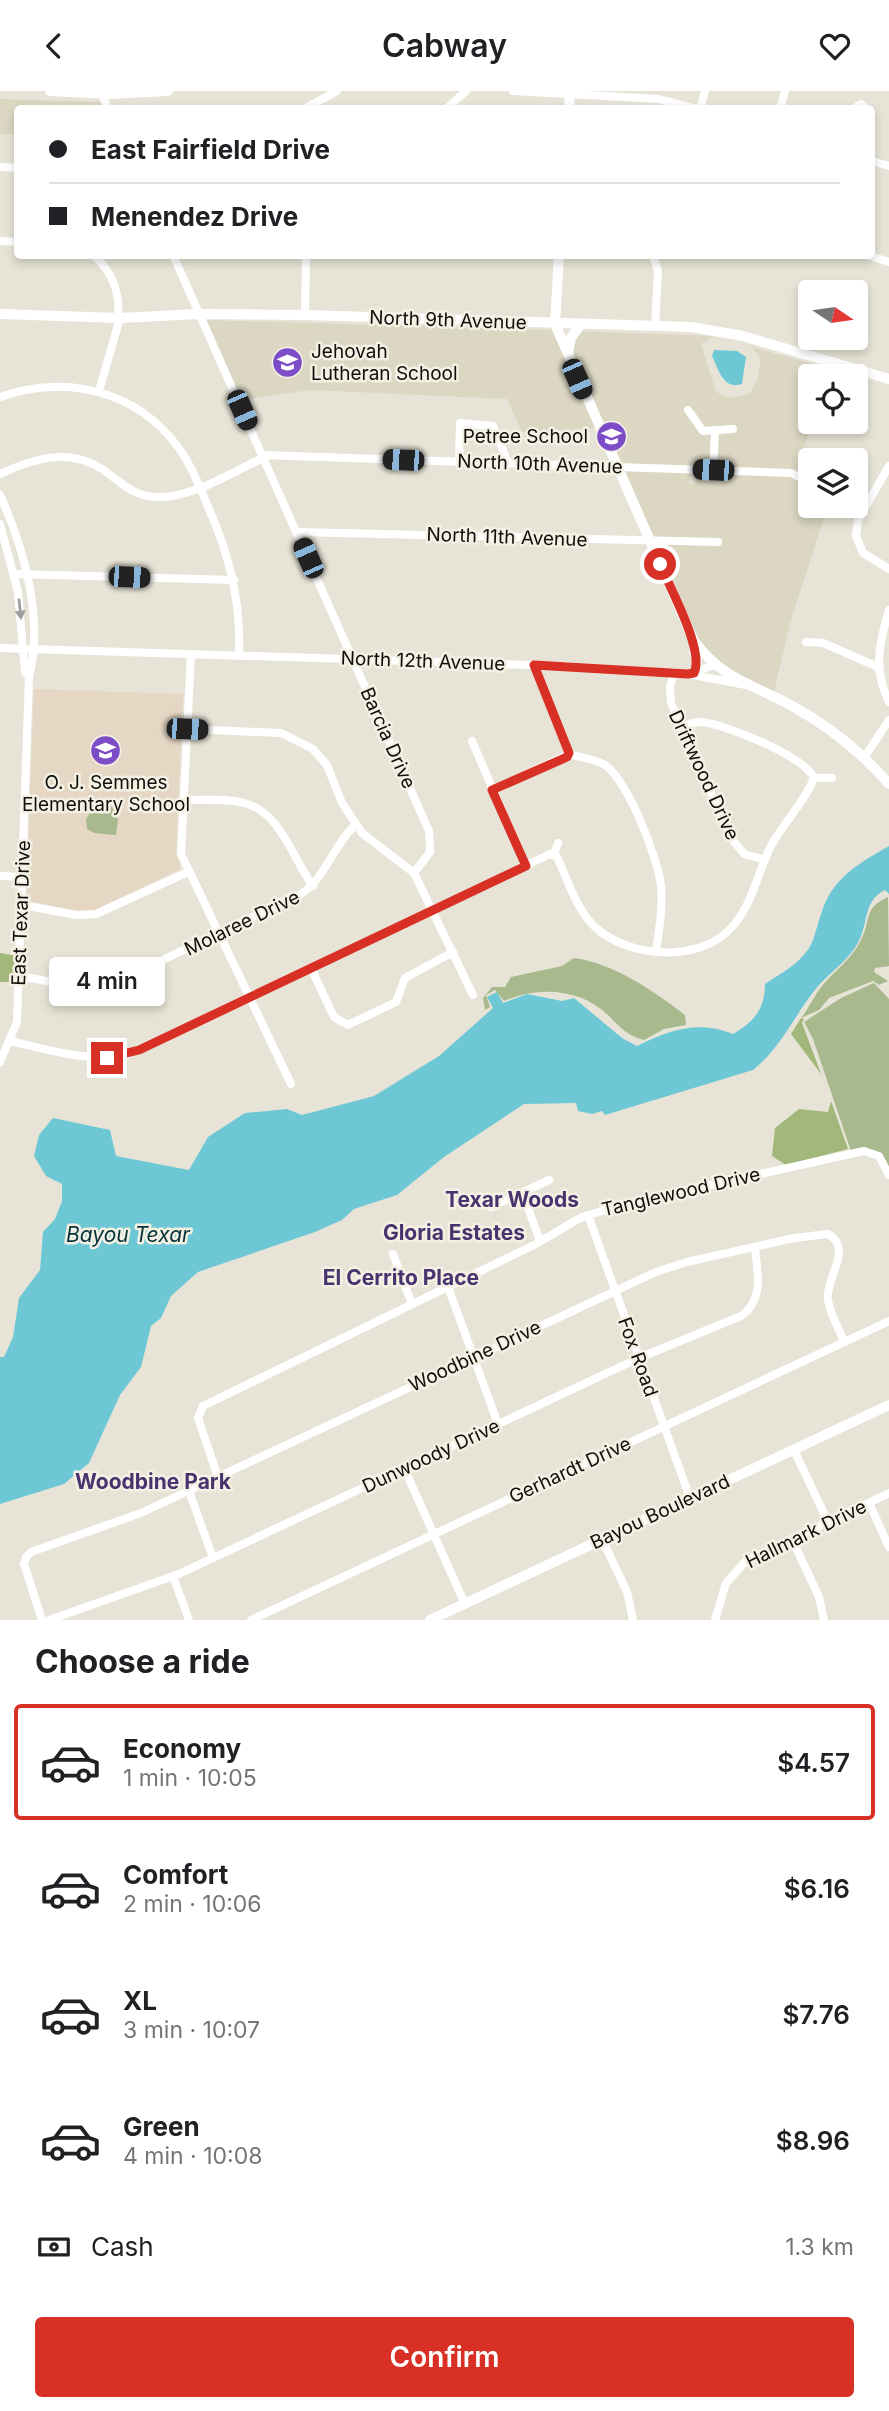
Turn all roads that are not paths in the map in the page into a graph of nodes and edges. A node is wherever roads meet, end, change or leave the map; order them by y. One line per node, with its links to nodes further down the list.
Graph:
1 (50, 91): 7 (main road)
2 (168, 91): 7 (main road)
3 (337, 91): 9 (street)
4 (467, 91): 10 (street)
5 (513, 91): 6 (street)
6 (570, 93): 11 (street)
7 (102, 94): 8 (street)
8 (106, 105)
9 (311, 105)
10 (451, 105)
11 (683, 105)
12 (96, 259): 20 (street)
13 (175, 259): 18 (street, Barcia Drive)
14 (306, 259): 19 (street)
15 (559, 259): 21 (main road)
16 (654, 259): 23 (street)
17 (0, 314): 20 (main road, North 9th Avenue)
18 (199, 314): 19 (main road, North 9th Avenue); 20 (main road, North 9th Avenue); 31 (street, Barcia Drive)
19 (305, 316): 21 (main road, North 9th Avenue)
20 (119, 317): 26 (street)
21 (555, 324): 22 (main road, North 9th Avenue); 24 (main road)
22 (582, 324): 23 (main road, North 9th Avenue); 24 (main road)
23 (655, 326): 25 (main road, North 9th Avenue)
24 (568, 357): 35 (main road)
25 (889, 379)
26 (99, 391): 27 (street); 41 (street)
27 (0, 397)
28 (688, 409): 30 (street)
29 (733, 429): 30 (street)
30 (715, 432): 37 (street)
31 (263, 456): 32 (street, North 10th Avenue); 41 (street); 44 (street, Barcia Drive)
32 (458, 461): 33 (street, North 10th Avenue); 33 (street)
33 (508, 463): 35 (street, North 10th Avenue)
34 (889, 466): 47 (street)
35 (617, 468): 36 (street, North 10th Avenue); 46 (main road)
36 (693, 469): 37 (street, North 10th Avenue); 40 (street)
37 (713, 470): 39 (street, North 10th Avenue)
38 (0, 474): 41 (street)
39 (798, 476)
40 (692, 481)
41 (199, 487): 50 (street)
42 (0, 495): 48 (street)
43 (0, 524): 49 (street)
44 (297, 532): 46 (street, North 11th Avenue); 59 (street, Barcia Drive)
45 (718, 542): 46 (street, North 11th Avenue)
46 (650, 543): 52 (main road)
47 (889, 569)
48 (25, 573): 49 (street); 50 (street); 56 (street)
49 (15, 574): 55 (street, one-way to 55)
50 (234, 580): 58 (street)
51 (889, 610): 62 (street)
52 (694, 641): 61 (main road); 64 (street)
53 (806, 642): 62 (street)
54 (0, 648): 55 (street, North 12th Avenue)
55 (23, 648): 56 (street, North 12th Avenue); 65 (street)
56 (33, 649): 57 (street, North 12th Avenue); 65 (street)
57 (191, 654): 58 (street, North 12th Avenue); 70 (street)
58 (239, 655): 59 (street, North 12th Avenue)
59 (353, 659): 60 (street, North 12th Avenue); 85 (street, Barcia Drive)
60 (534, 665): 63 (street, North 12th Avenue); 72 (street)
61 (714, 665): 64 (street, North 12th Avenue); 66 (main road)
62 (878, 667): 67 (street)
63 (674, 672): 64 (street, North 12th Avenue); 69 (street, Driftwood Drive)
64 (691, 674): 66 (street)
65 (29, 677): 87 (street, East Texar Drive)
66 (746, 685): 73 (main road)
67 (889, 702)
68 (889, 720): 73 (street)
69 (681, 727): 74 (street); 82 (street, Driftwood Drive)
70 (187, 729): 78 (street); 79 (street)
71 (472, 741): 77 (street)
72 (569, 754): 77 (street); 92 (street)
73 (864, 758): 76 (main road)
74 (814, 778): 75 (street); 82 (street)
75 (832, 778)
76 (889, 784)
77 (492, 790): 83 (street)
78 (183, 800): 84 (street); 88 (street)
79 (355, 825): 85 (street); 88 (street, Molaree Drive)
80 (558, 843): 81 (street)
81 (554, 854): 83 (street); 92 (street)
82 (765, 860): 92 (street)
83 (526, 866): 90 (street)
84 (188, 872): 89 (street); 91 (street)
85 (414, 873): 90 (street)
86 (0, 876): 87 (street)
87 (23, 877): 89 (street, East Texar Drive)
88 (313, 886): 91 (street, Molaree Drive)
89 (22, 905): 95 (street, East Texar Drive)
90 (433, 910): 93 (street); 94 (street)
91 (219, 934): 95 (street, Molaree Drive); 97 (street)
92 (656, 951)
93 (453, 952): 94 (street); 96 (street)
94 (311, 968): 97 (street)
95 (19, 976): 98 (street, East Texar Drive)
96 (473, 995)
97 (249, 997): 98 (street); 100 (street)
98 (10, 1041): 99 (street, East Texar Drive)
99 (0, 1062)
100 (291, 1084)
101 (889, 1175): 105 (street, Tanglewood Drive)
102 (549, 1181): 103 (street)
103 (523, 1194): 104 (street); 106 (street)
104 (491, 1207)
105 (588, 1215): 106 (street, Tanglewood Drive); 110 (street, Fox Road)
106 (540, 1241): 109 (street, Tanglewood Drive)
107 (755, 1247): 110 (street, Woodbine Drive); 113 (street, Woodbine Drive); 115 (street, Dunwoody Drive)
108 (393, 1254): 111 (street)
109 (448, 1287): 111 (street, Tanglewood Drive); 114 (street)
110 (614, 1291): 114 (street, Woodbine Drive); 115 (street, Fox Road)
111 (412, 1304): 121 (street, Tanglewood Drive)
112 (889, 1321): 113 (street, Gerhardt Drive)
113 (844, 1341): 118 (street, Gerhardt Drive)
114 (473, 1357): 117 (street); 121 (street, Woodbine Drive)
115 (639, 1358): 117 (street, Dunwoody Drive); 118 (street, Fox Road)
116 (889, 1405): 119 (main road, Bayou Boulevard)
117 (498, 1424): 120 (street, Dunwoody Drive)
118 (664, 1426): 124 (street, Fox Road); 127 (street, Gerhardt Drive)
119 (794, 1450): 124 (main road, Bayou Boulevard); 126 (street)
120 (404, 1468): 127 (street); 131 (street, Dunwoody Drive)
121 (218, 1476): 122 (street, Woodbine Drive)
122 (189, 1491): 131 (street); 134 (street, Woodbine Drive)
123 (889, 1493): 125 (street, Hallmark Drive)
124 (691, 1498): 128 (main road, Bayou Boulevard)
125 (869, 1503): 126 (street, Hallmark Drive); 130 (street)
126 (828, 1522): 129 (street, Hallmark Drive)
127 (433, 1535): 133 (street); 137 (street, Gerhardt Drive)
128 (602, 1539): 133 (main road, Bayou Boulevard); 139 (street)
129 (792, 1539): 140 (street, Hallmark Drive); 141 (street)
130 (889, 1547)
131 (213, 1557): 132 (street, Dunwoody Drive)
132 (173, 1576): 135 (street, Dunwoody Drive); 136 (street)
133 (465, 1604): 138 (main road, Bayou Boulevard)
134 (42, 1620)
135 (49, 1620)
136 (189, 1620)
137 (251, 1620)
138 (430, 1620)
139 (633, 1620)
140 (715, 1620)
141 (824, 1620)

